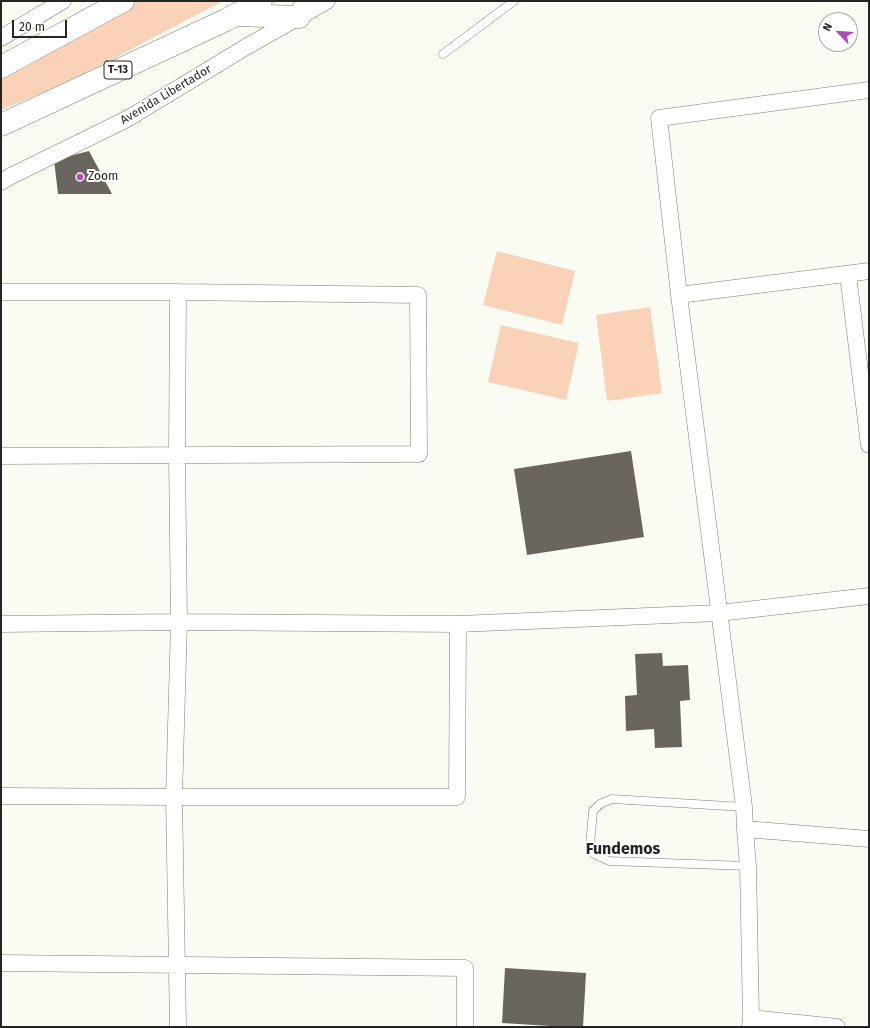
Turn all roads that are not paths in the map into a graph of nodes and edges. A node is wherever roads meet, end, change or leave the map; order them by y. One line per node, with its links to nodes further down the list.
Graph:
1 (63, 1): 8 (street)
2 (123, 1): 10 (highway)
3 (261, 1): 7 (highway, T-13)
4 (327, 1): 6 (street, Avenida Libertador)
5 (514, 1): 9 (lane)
6 (303, 9): 7 (highway); 13 (street, Avenida Libertador)
7 (235, 15): 12 (highway, T-13)
8 (1, 38)
9 (443, 54)
10 (1, 67)
11 (869, 90): 18 (street)
12 (1, 125)
13 (1, 182)
14 (869, 271): 15 (street)
15 (848, 275): 18 (street); 19 (street)
16 (1, 292): 17 (street)
17 (178, 292): 20 (street); 20 (street)
18 (679, 295): 23 (street)
19 (869, 445)
20 (177, 455): 21 (street); 24 (street)
21 (1, 456)
22 (869, 596): 23 (street)
23 (719, 613): 26 (street); 29 (street)
24 (179, 622): 25 (street); 26 (street); 28 (street)
25 (1, 624)
26 (458, 624): 28 (street)
27 (1, 796): 28 (street)
28 (174, 797): 34 (street)
29 (744, 807): 30 (street); 32 (lane)
30 (745, 829): 31 (street); 32 (street)
31 (869, 839)
32 (748, 866): 35 (street)
33 (1, 963): 34 (street)
34 (176, 964): 36 (street); 37 (street)
35 (750, 1022): 38 (street)
36 (178, 1027)
37 (466, 1027)
38 (837, 1027)

